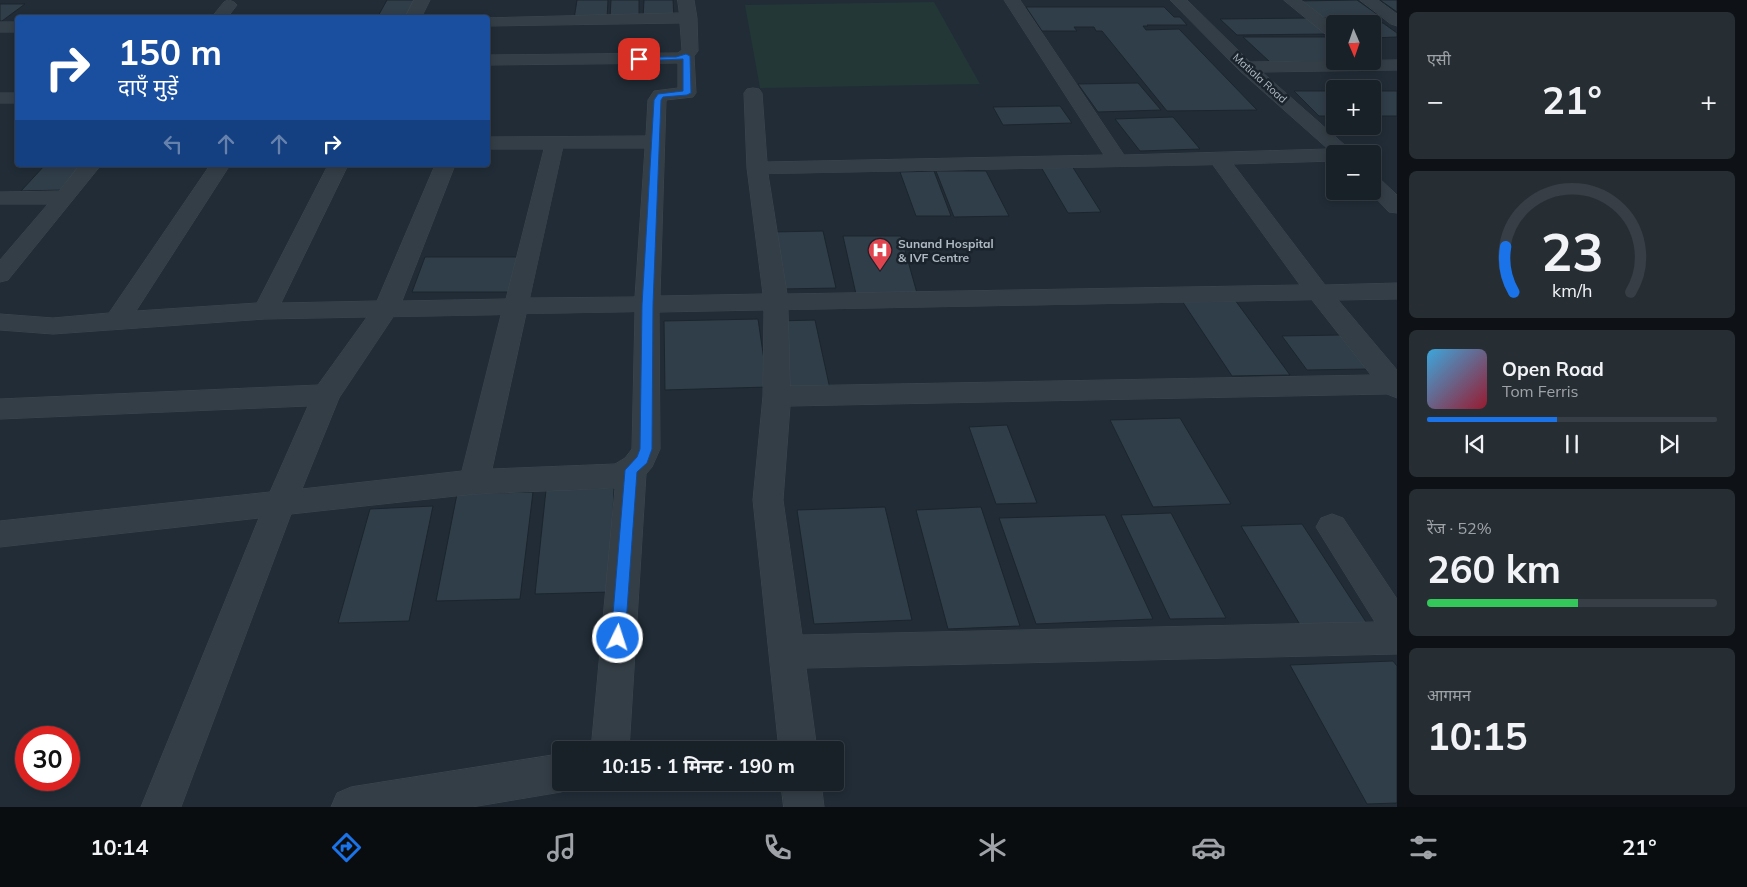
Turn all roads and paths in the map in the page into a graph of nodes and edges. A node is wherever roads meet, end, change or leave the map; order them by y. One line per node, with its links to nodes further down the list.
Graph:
1 (422, 0): 9 (street)
2 (686, 0): 11 (street)
3 (1012, 0): 33 (street)
4 (1178, 0): 22 (street, Matiala Road)
5 (1292, 0): 15 (street)
6 (1368, 0): 12 (street)
7 (229, 5): 8 (street)
8 (221, 15)
9 (414, 15)
10 (496, 16): 11 (street); 16 (street)
11 (688, 18): 17 (street)
12 (1397, 21)
13 (0, 27): 14 (street)
14 (15, 27)
15 (1326, 27)
16 (491, 40)
17 (686, 56): 18 (street); 29 (street)
18 (490, 60)
19 (1326, 64): 22 (street)
20 (1381, 64): 21 (street)
21 (1397, 65)
22 (1246, 67): 31 (street, Matiala Road)
23 (1380, 70): 24 (street)
24 (1397, 84)
25 (752, 93): 39 (street)
26 (0, 98): 27 (street)
27 (15, 98)
28 (555, 142): 29 (street); 30 (street); 49 (street)
29 (656, 142): 48 (street)
30 (490, 143)
31 (1335, 145)
32 (1326, 154): 34 (street)
33 (1118, 160): 34 (street); 39 (street)
34 (1219, 160): 46 (street)
35 (89, 167): 41 (street)
36 (219, 167): 52 (street)
37 (337, 167): 51 (street)
38 (444, 167): 50 (street)
39 (757, 168): 47 (street)
40 (1381, 191): 43 (street)
41 (63, 197): 42 (street); 44 (street)
42 (0, 198)
43 (1397, 207)
44 (0, 275)
45 (1397, 291): 46 (street)
46 (1318, 292): 47 (street); 54 (street)
47 (776, 303): 48 (street); 56 (street)
48 (648, 305): 49 (street); 58 (street)
49 (516, 307): 50 (street); 59 (street)
50 (386, 309): 51 (street); 55 (street)
51 (265, 311): 52 (street)
52 (117, 321): 53 (street)
53 (0, 322)
54 (1396, 386): 56 (street)
55 (326, 395): 57 (street); 60 (street)
56 (778, 396): 65 (street)
57 (0, 409)
58 (631, 470): 59 (street); 66 (street)
59 (474, 482): 60 (street)
60 (280, 504): 62 (street); 70 (street)
61 (1332, 527): 63 (street)
62 (0, 534)
63 (1397, 628)
64 (1397, 638): 65 (street)
65 (786, 652): 67 (street)
66 (611, 741)
67 (797, 741)
68 (552, 774): 71 (street)
69 (803, 791): 72 (street)
70 (160, 807)
71 (351, 807)
72 (804, 807)

